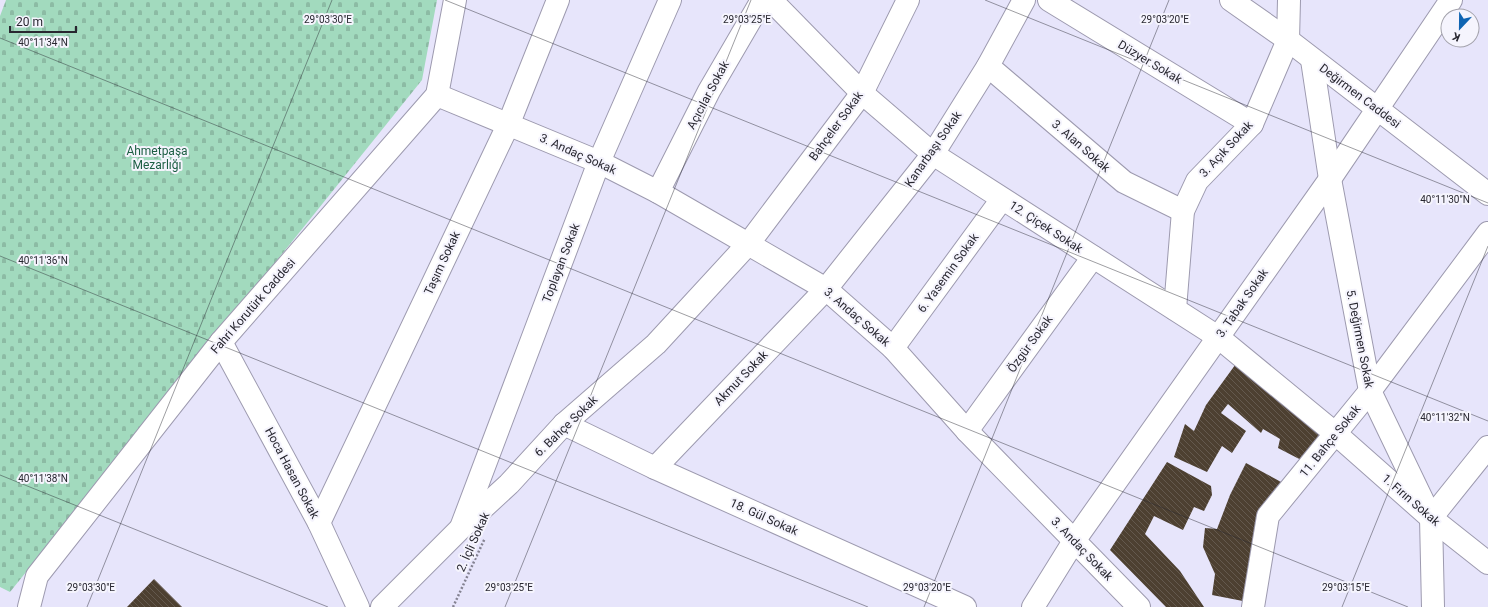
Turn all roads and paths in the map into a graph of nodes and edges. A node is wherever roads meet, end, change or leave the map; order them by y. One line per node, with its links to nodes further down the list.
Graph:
1 (455, 0): 16 (street)
2 (558, 0): 18 (street, Taşım Sokak)
3 (670, 0): 21 (street, Toplayan Sokak)
4 (762, 0): 23 (street, Açıcılar Sokak)
5 (771, 0): 15 (street, 12. Çiçek Sokak)
6 (908, 0): 15 (street, Bahçeler Sokak)
7 (1024, 0): 14 (street, Kanarbaşı Sokak)
8 (1049, 0): 19 (street, Düzyer Sokak)
9 (1230, 0): 12 (street, Değirmen Caddesi)
10 (1289, 0): 12 (street)
11 (1452, 0): 17 (street, 3. Tabak Sokak)
12 (1288, 40): 13 (street, Değirmen Caddesi); 19 (street, 3. Açık Sokak)
13 (1312, 60): 17 (street, Değirmen Caddesi); 22 (street, 5. Değirmen Sokak)
14 (988, 66): 20 (street, Kanarbaşı Sokak); 26 (street, 3. Alan Sokak)
15 (862, 93): 20 (street, 12. Çiçek Sokak); 28 (street, Bahçeler Sokak)
16 (437, 95): 18 (street, 3. Andaç Sokak); 33 (street, Fahri Korutürk Caddesi)
17 (1378, 110): 22 (street, 3. Tabak Sokak); 24 (street, Değirmen Caddesi)
18 (509, 123): 21 (street, 3. Andaç Sokak); 42 (street, Taşım Sokak)
19 (1252, 124): 26 (street, 3. Açık Sokak)
20 (933, 154): 25 (street, 12. Çiçek Sokak); 30 (street, Kanarbaşı Sokak)
21 (599, 162): 23 (street, 3. Andaç Sokak); 43 (street, Toplayan Sokak)
22 (1330, 179): 32 (street, 3. Tabak Sokak); 35 (street, 5. Değirmen Sokak)
23 (658, 192): 28 (street, 3. Andaç Sokak)
24 (1488, 194)
25 (1002, 199): 29 (street, 12. Çiçek Sokak); 34 (street, 6. Yasemin Sokak)
26 (1183, 211): 31 (street, 3. Açık Sokak)
27 (1488, 234): 35 (street, 11. Bahçe Sokak)
28 (749, 243): 30 (street, 3. Andaç Sokak); 36 (street, 6. Bahçe Sokak)
29 (1093, 257): 31 (street, 12. Çiçek Sokak); 37 (street, Özgür Sokak)
30 (826, 289): 34 (street, 3. Andaç Sokak); 40 (street, Akmut Sokak)
31 (1175, 309): 32 (street, 12. Çiçek Sokak)
32 (1218, 336): 38 (street, 12. Çiçek Sokak); 45 (street, 3. Tabak Sokak)
33 (221, 342): 42 (street, Hoca Hasan Sokak); 47 (street, Fahri Korutürk Caddesi)
34 (893, 348): 37 (street, 3. Andaç Sokak)
35 (1370, 391): 38 (street, 11. Bahçe Sokak); 41 (street, 5. Değirmen Sokak)
36 (564, 424): 40 (street, 18. Gül Sokak); 43 (street, 6. Bahçe Sokak)
37 (967, 431): 45 (street, 3. Andaç Sokak)
38 (1336, 434): 41 (street, 1. Fırın Sokak); 54 (street, 11. Bahçe Sokak)
39 (1488, 447): 41 (street)
40 (655, 468): 51 (street, 18. Gül Sokak)
41 (1431, 518): 46 (street, 1. Fırın Sokak); 55 (street, 5. Değirmen Sokak)
42 (319, 523): 48 (street, Hoca Hasan Sokak)
43 (460, 529): 49 (street, 6. Bahçe Sokak)
44 (486, 535): 50 (path, 2. İçli Sokak)
45 (1074, 541): 52 (street, 3. Tabak Sokak); 53 (street, 3. Andaç Sokak)
46 (1488, 564)
47 (29, 607)
48 (358, 607)
49 (382, 607)
50 (453, 607)
51 (965, 607)
52 (1033, 607)
53 (1139, 607)
54 (1254, 607)
55 (1433, 607)

